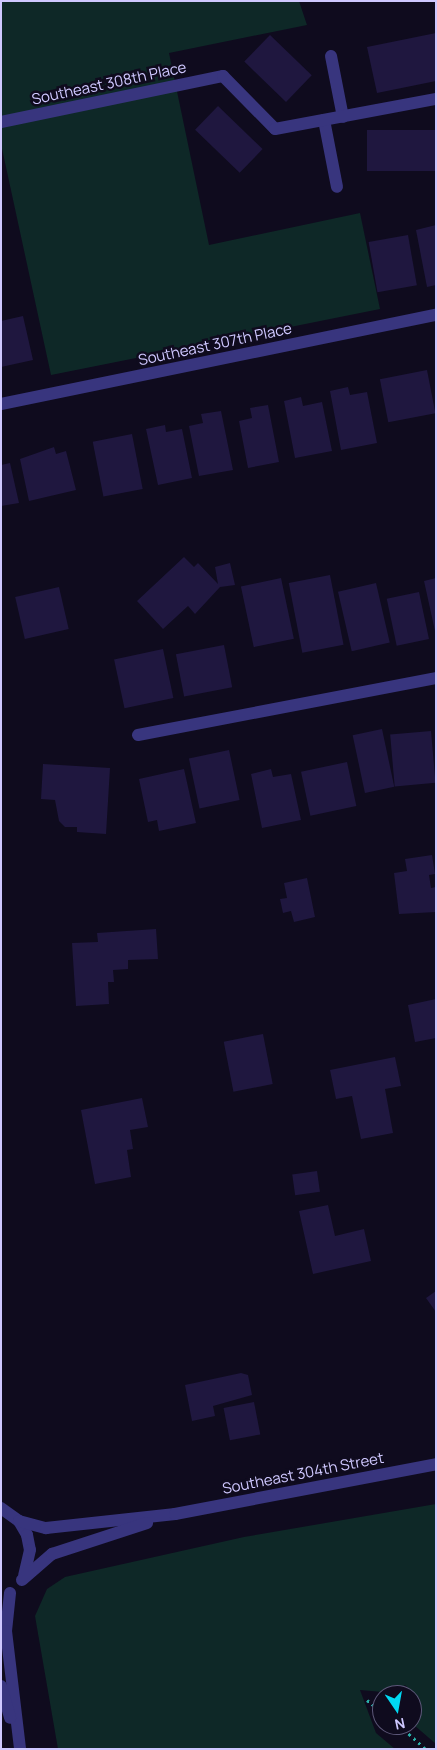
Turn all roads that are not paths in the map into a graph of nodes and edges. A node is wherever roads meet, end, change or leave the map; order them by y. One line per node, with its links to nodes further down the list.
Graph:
1 (331, 56): 3 (street)
2 (436, 99): 3 (street)
3 (343, 116): 4 (street)
4 (324, 120): 5 (street, Southeast 308th Place); 6 (street)
5 (1, 122)
6 (337, 186)
7 (436, 316): 8 (street, Southeast 307th Place)
8 (1, 404)
9 (436, 678): 10 (street)
10 (138, 735)
11 (436, 1464): 13 (street, Southeast 304th Street)
12 (3, 1507): 14 (street)
13 (176, 1514): 14 (street, Southeast 304th Street); 15 (street, Southeast 304th Street)
14 (19, 1521): 15 (street)
15 (22, 1580): 16 (street, Southeast 304th Street)
16 (6, 1595): 18 (street)
17 (1, 1686): 18 (street)
18 (19, 1749)

